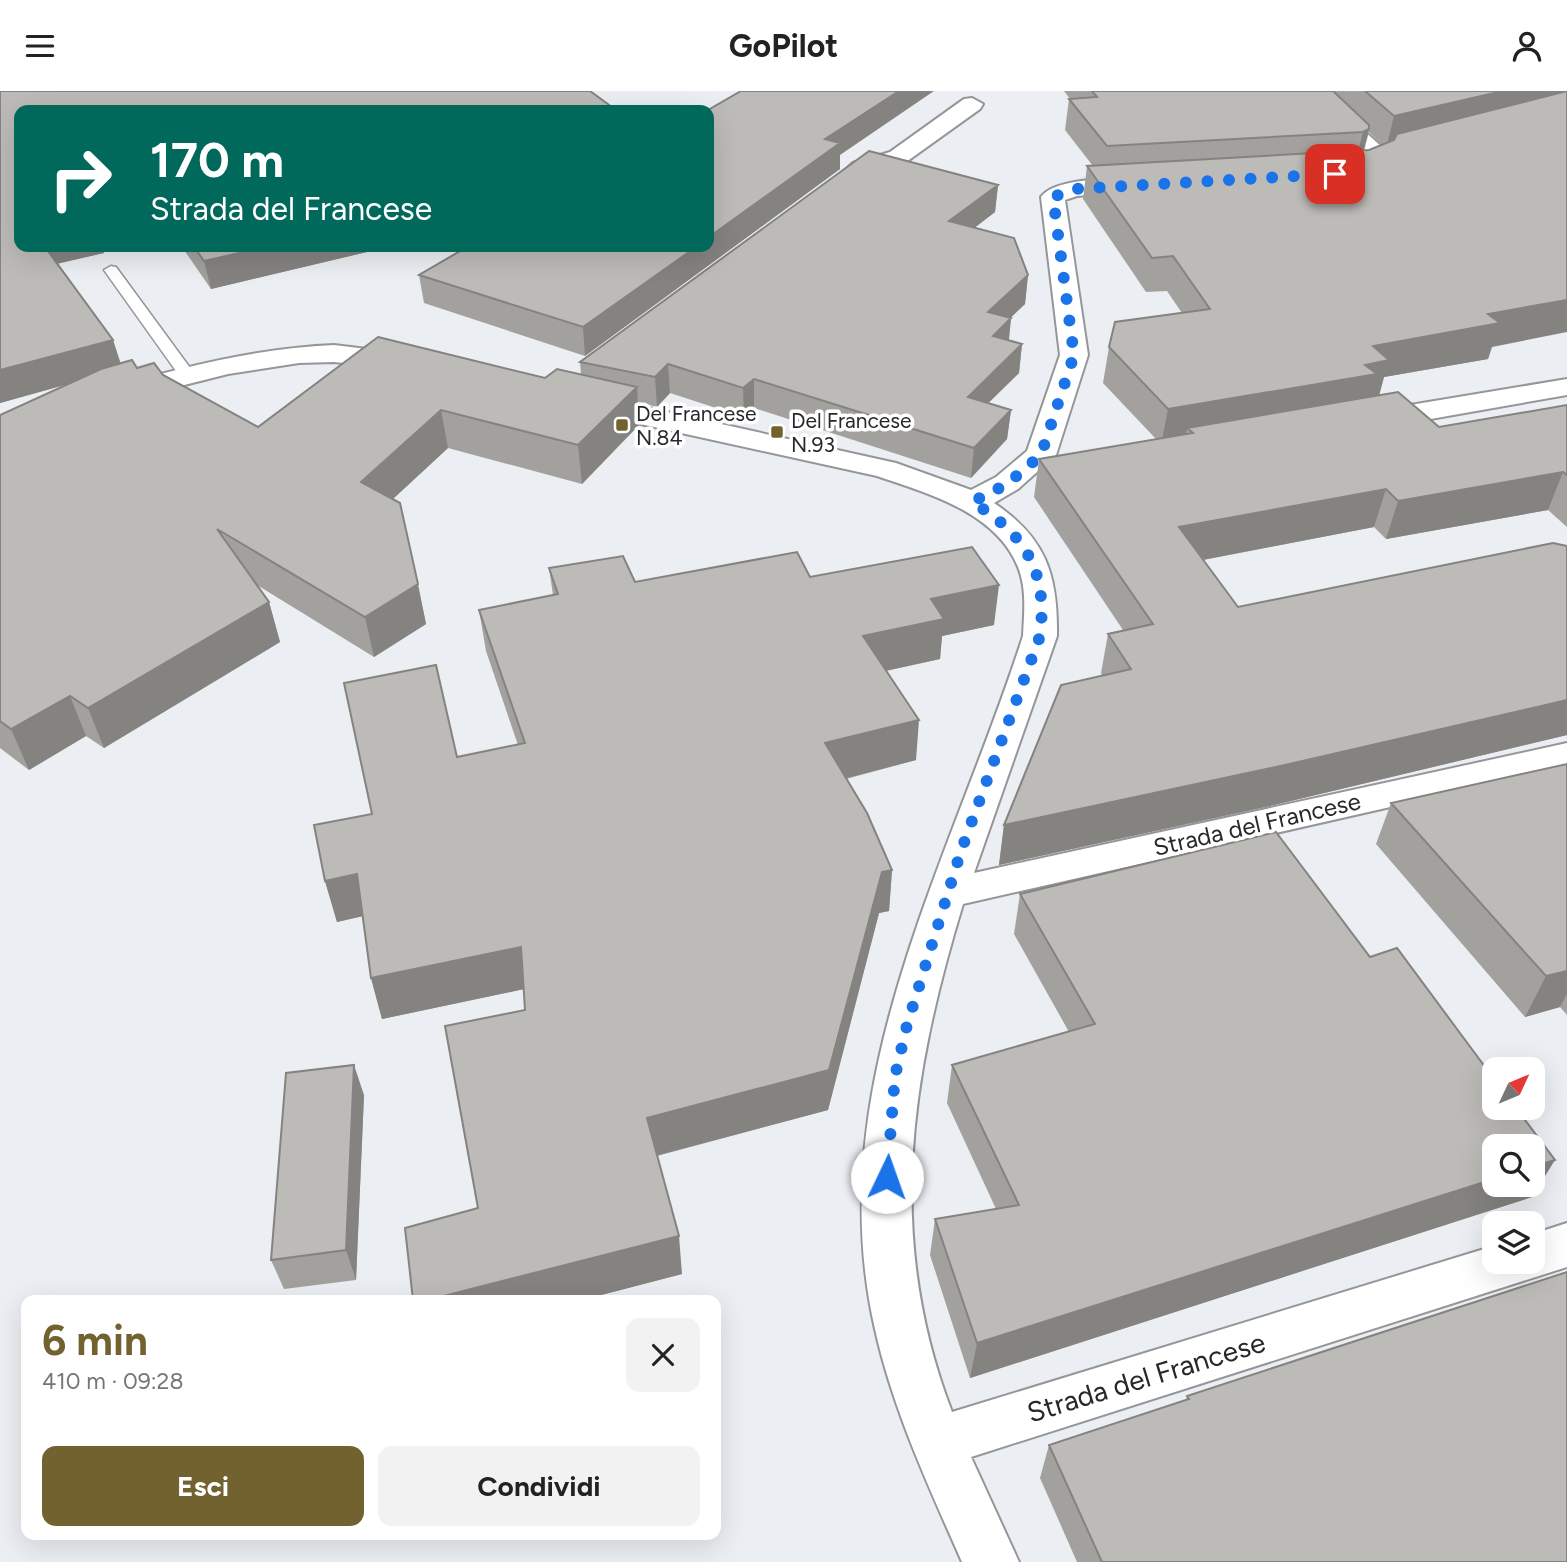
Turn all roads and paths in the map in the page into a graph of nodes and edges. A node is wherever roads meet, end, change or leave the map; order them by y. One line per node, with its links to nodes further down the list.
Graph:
1 (1308, 91): 4 (street)
2 (972, 104): 7 (street)
3 (1401, 154): 4 (street)
4 (1376, 160): 5 (street)
5 (1320, 175)
6 (1155, 184): 16 (street)
7 (828, 193)
8 (111, 270): 10 (lane)
9 (439, 369): 10 (street)
10 (187, 375): 13 (street)
11 (1567, 387): 14 (street)
12 (555, 395): 17 (street)
13 (83, 404)
14 (1335, 427)
15 (1062, 474): 16 (street)
16 (1007, 484): 17 (street)
17 (972, 502): 19 (street)
18 (1567, 755): 19 (street, Strada del Francese)
19 (948, 893): 23 (street)
20 (1567, 1245): 21 (street)
21 (1545, 1252)
22 (1482, 1272): 23 (street, Strada del Francese)
23 (938, 1442): 24 (street)
24 (991, 1562)

